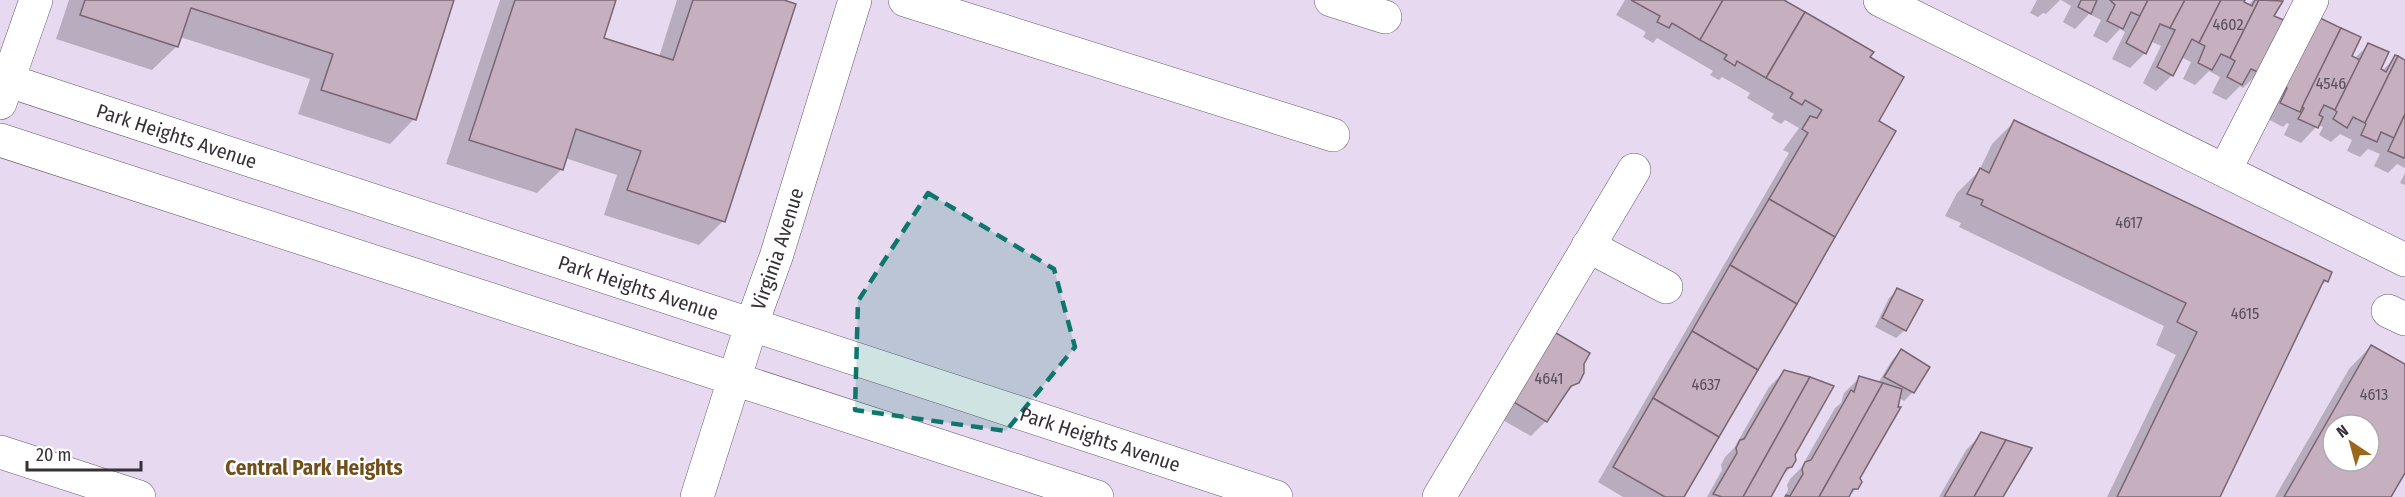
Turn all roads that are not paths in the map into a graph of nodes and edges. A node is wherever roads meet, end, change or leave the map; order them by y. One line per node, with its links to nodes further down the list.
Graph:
1 (36, 0): 8 (main road)
2 (855, 0): 16 (main road, Virginia Avenue)
3 (905, 0): 9 (main road)
4 (1331, 0): 7 (main road)
5 (1880, 0): 12 (main road)
6 (2312, 0): 12 (main road)
7 (1385, 17)
8 (3, 88): 16 (main road, Park Heights Avenue)
9 (1333, 135)
10 (0, 140): 17 (main road)
11 (1634, 170): 13 (main road)
12 (2225, 170): 14 (main road)
13 (1588, 246): 15 (main road); 23 (main road)
14 (2405, 260)
15 (1666, 287)
16 (751, 326): 17 (main road, Virginia Avenue); 22 (main road, Park Heights Avenue)
17 (734, 378): 20 (main road, Virginia Avenue); 21 (main road)
18 (0, 452): 19 (main road)
19 (139, 497)
20 (697, 497)
21 (1097, 497)
22 (1276, 497)
23 (1439, 497)

